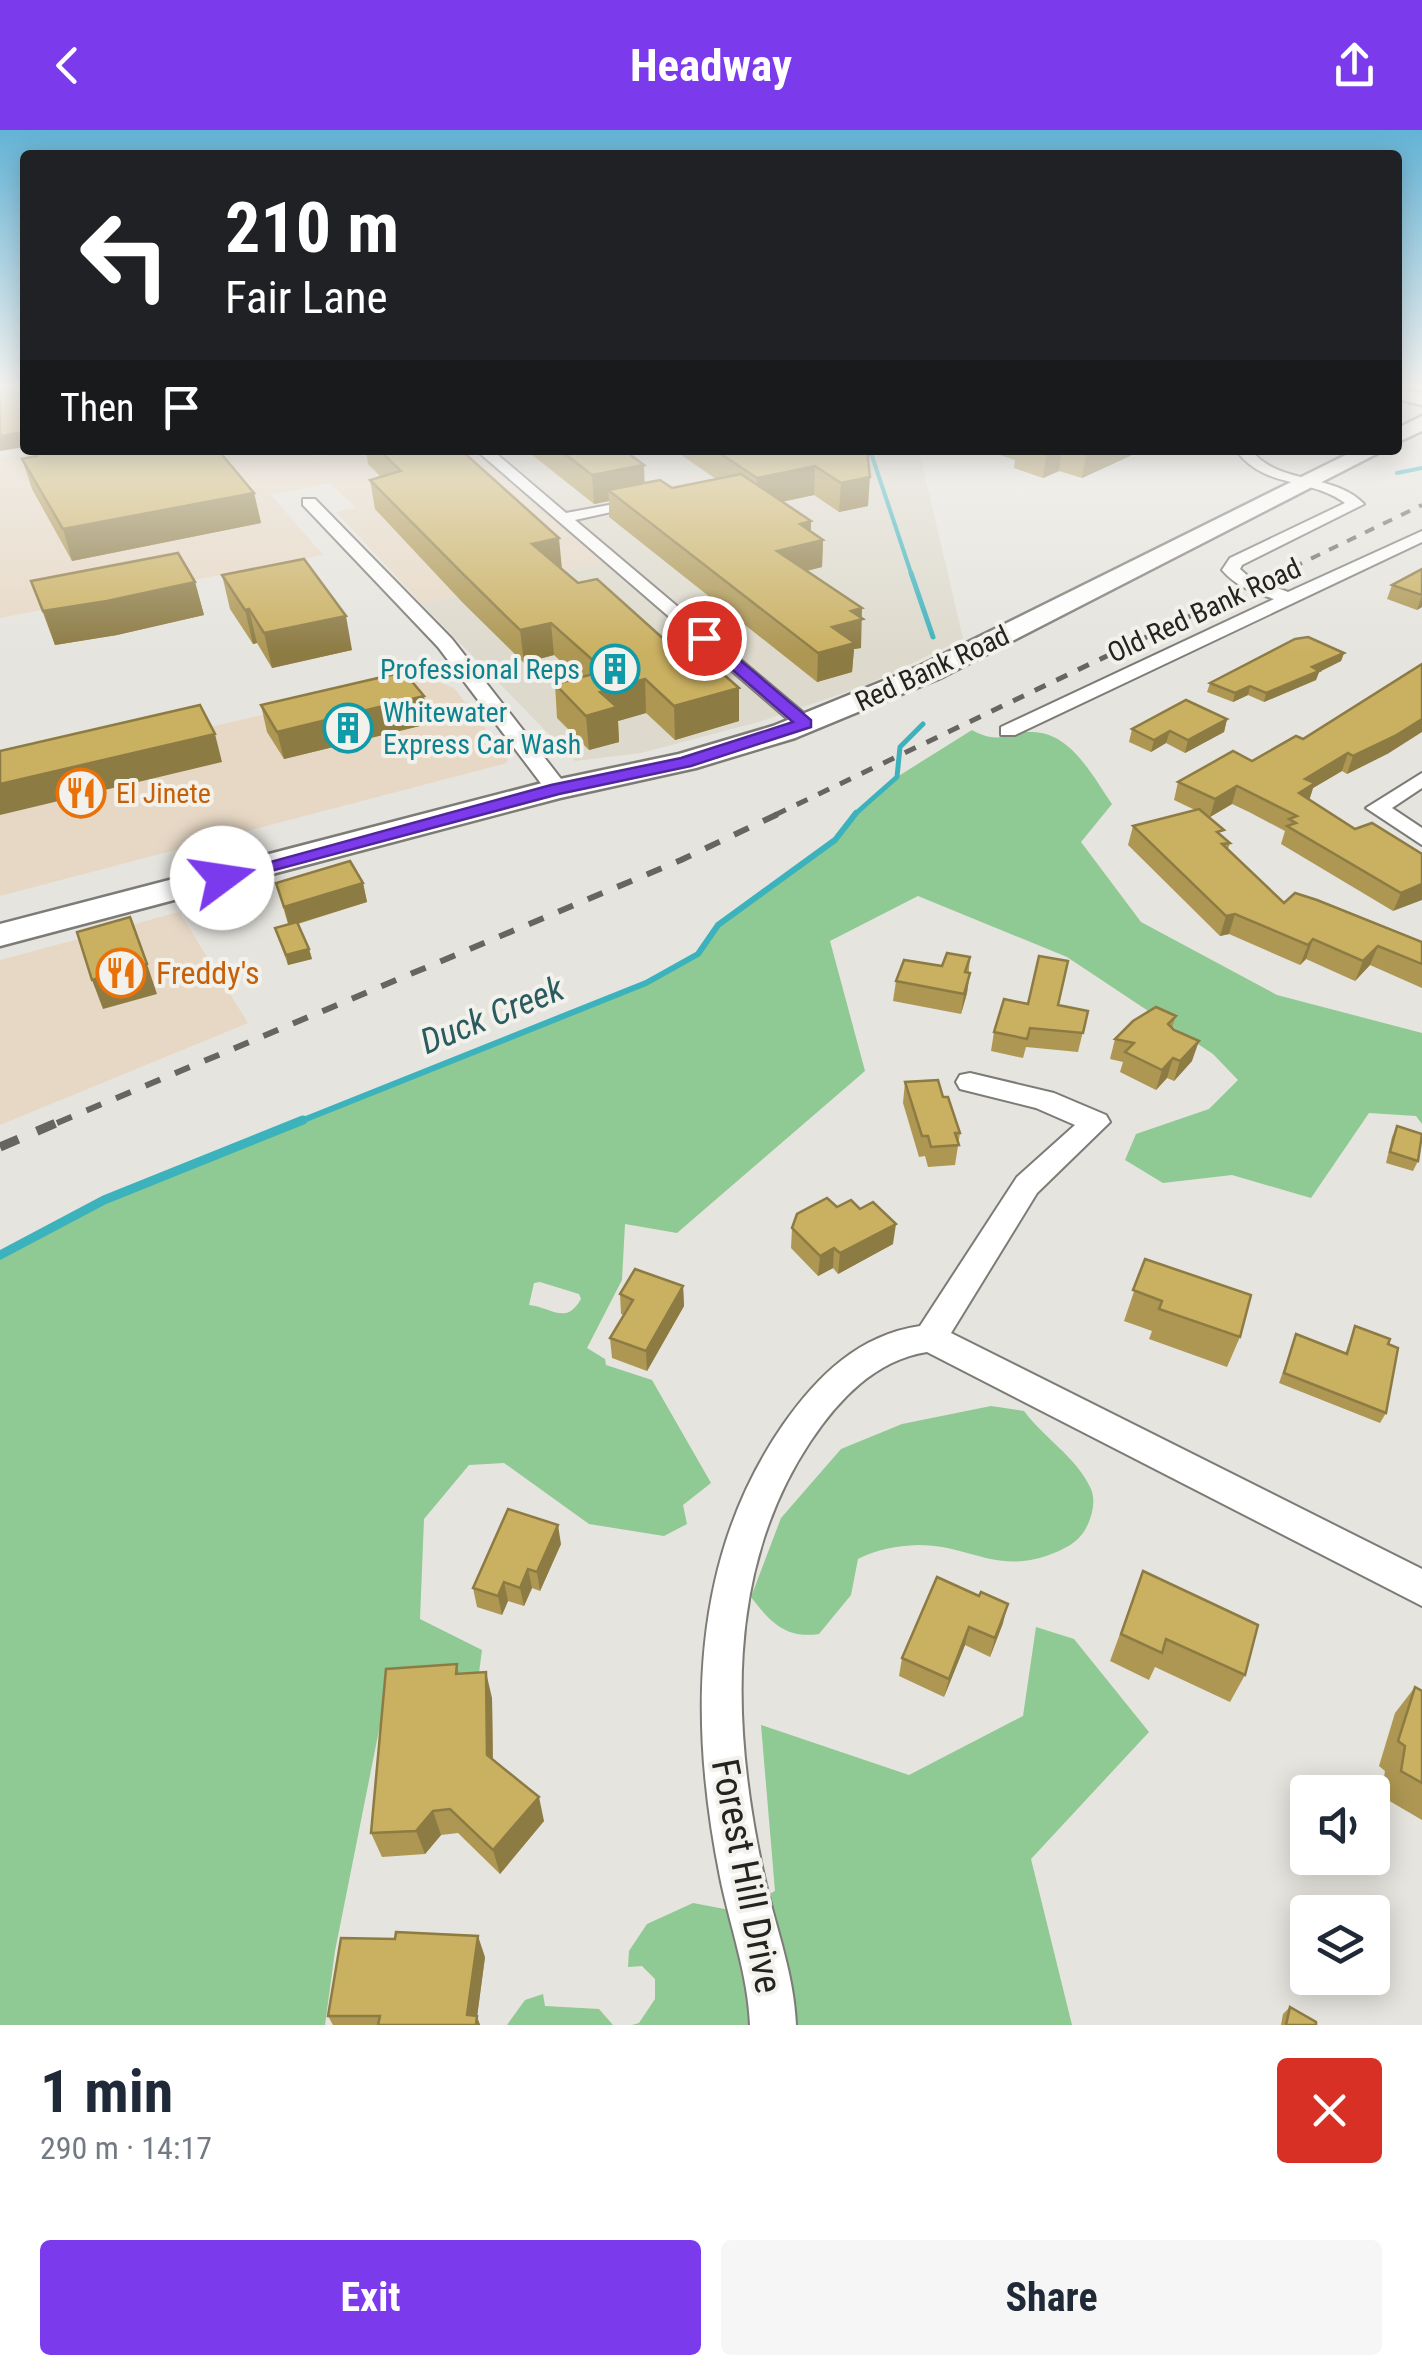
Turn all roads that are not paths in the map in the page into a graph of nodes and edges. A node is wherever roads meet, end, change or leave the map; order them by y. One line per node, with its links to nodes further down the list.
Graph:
1 (514, 476): 7 (street)
2 (1287, 476): 4 (street)
3 (1321, 476): 4 (highway, Red Bank Road)
4 (1306, 484): 9 (street); 10 (highway, Red Bank Road)
5 (664, 496): 7 (street)
6 (309, 502): 13 (street)
7 (564, 518): 10 (street)
8 (1422, 536): 9 (street, Old Red Bank Road)
9 (1292, 600): 11 (street, Old Red Bank Road)
10 (805, 724): 13 (highway, Red Bank Road)
11 (1008, 731)
12 (1422, 779): 14 (street)
13 (557, 789): 15 (highway, Red Bank Road)
14 (1422, 838)
15 (0, 935)
16 (970, 1082): 17 (street)
17 (930, 1338): 18 (street); 19 (street, Forest Hill Drive)
18 (1422, 1588)
19 (773, 2025)

